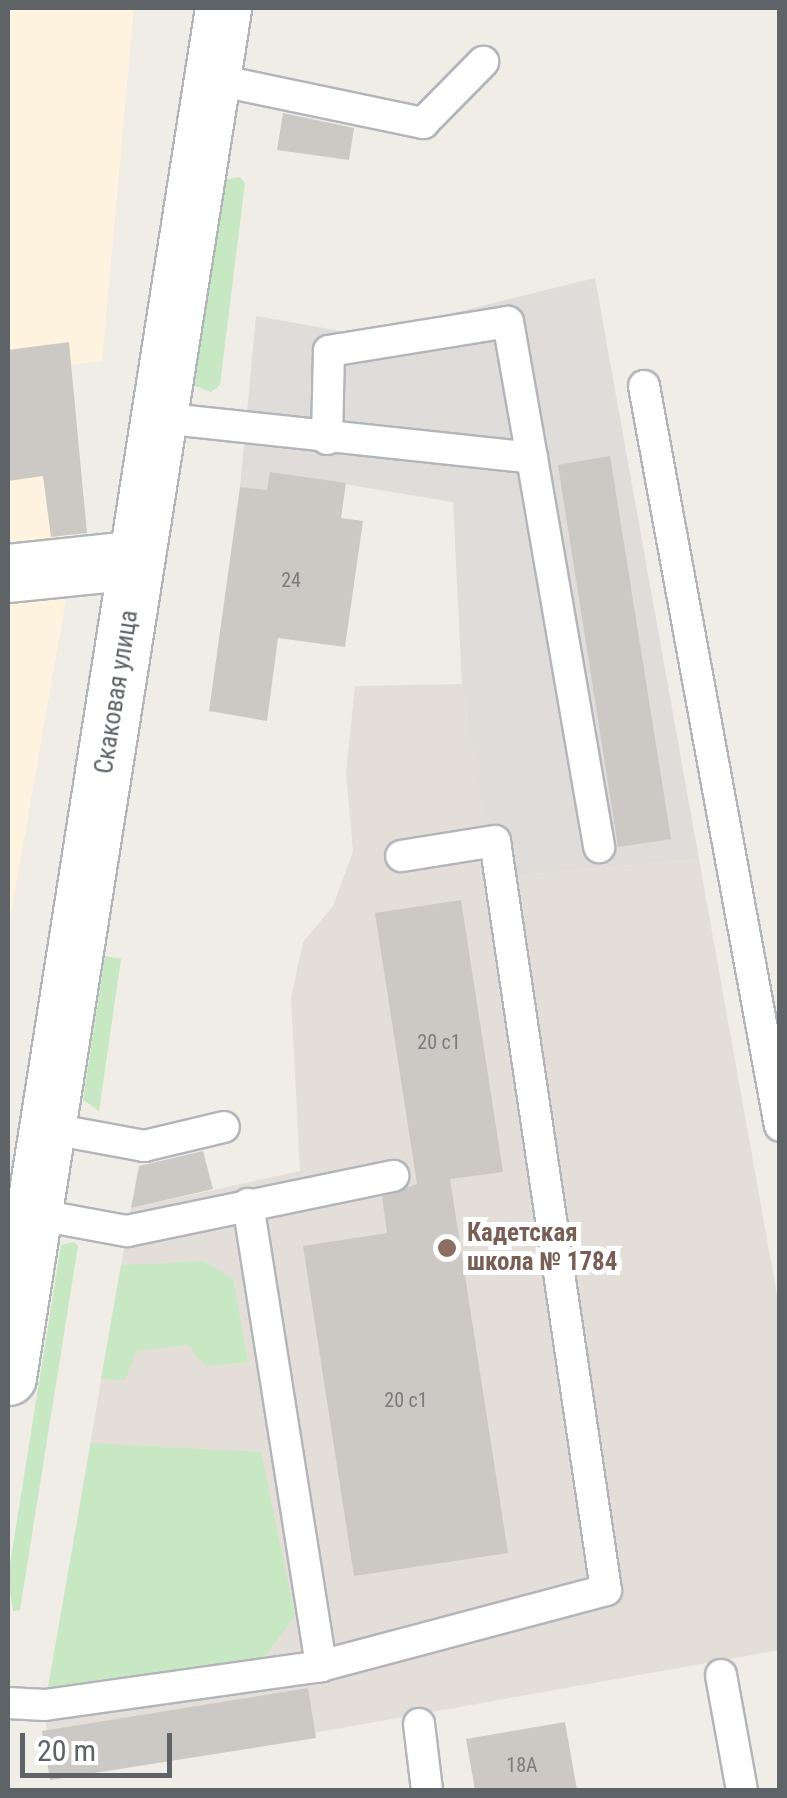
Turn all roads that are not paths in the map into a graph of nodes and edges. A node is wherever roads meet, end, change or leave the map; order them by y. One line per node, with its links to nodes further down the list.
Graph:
1 (224, 8): 3 (street, Скаковая улица)
2 (484, 62): 3 (lane)
3 (212, 79): 5 (street, Скаковая улица)
4 (644, 386): 13 (lane)
5 (160, 418): 6 (lane); 9 (street, Скаковая улица)
6 (327, 439): 7 (lane); 7 (lane)
7 (532, 458): 11 (lane)
8 (8, 560): 9 (lane)
9 (138, 560): 10 (lane); 15 (street, Скаковая улица)
10 (8, 587)
11 (598, 847)
12 (400, 856): 20 (lane)
13 (780, 1126)
14 (224, 1127): 15 (lane)
15 (47, 1128): 18 (street, Скаковая улица)
16 (393, 1176): 17 (lane)
17 (248, 1204): 18 (lane); 20 (lane)
18 (34, 1214): 19 (street, Скаковая улица)
19 (8, 1376)
20 (321, 1666): 22 (lane)
21 (721, 1675): 25 (lane)
22 (8, 1703)
23 (419, 1724): 24 (lane)
24 (427, 1790)
25 (742, 1790)

